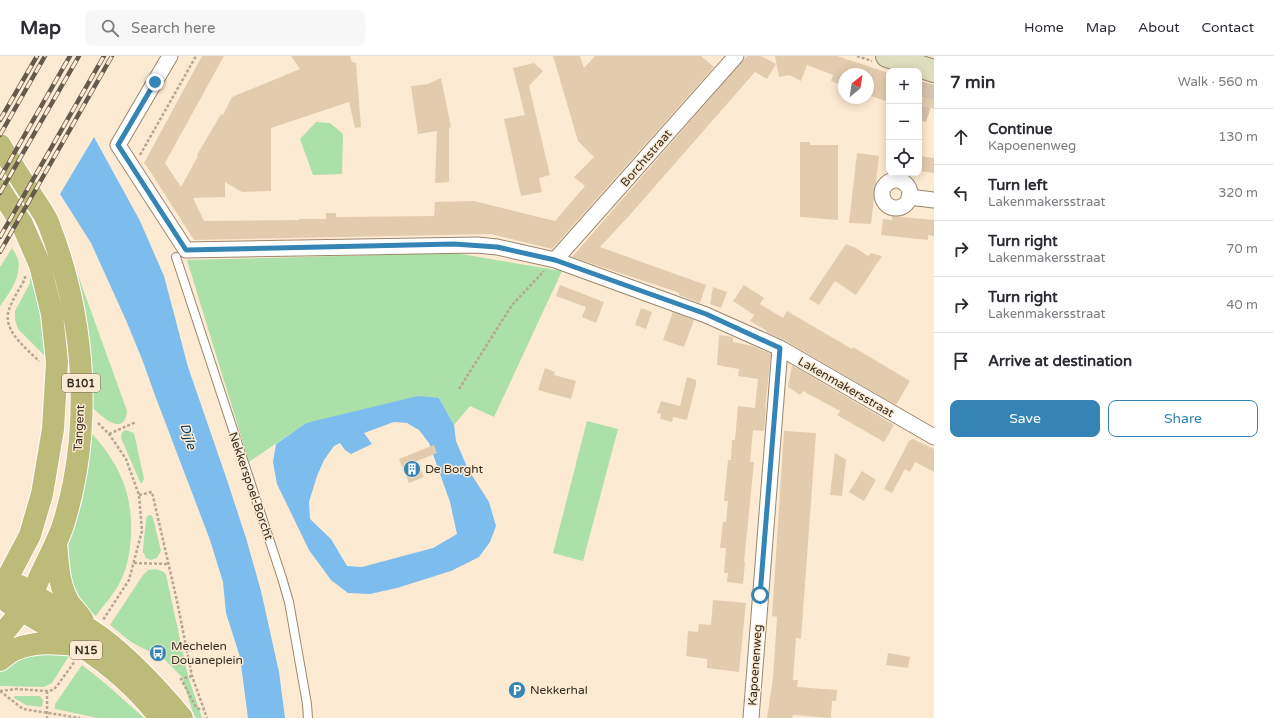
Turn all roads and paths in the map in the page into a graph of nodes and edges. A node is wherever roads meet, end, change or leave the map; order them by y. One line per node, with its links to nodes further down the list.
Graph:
1 (170, 56): 7 (street, Lakenmakersstraat)
2 (196, 56): 7 (path)
3 (736, 56): 13 (street, Borchtstraat)
4 (887, 56): 5 (main road)
5 (932, 74)
6 (0, 145): 23 (main road, Tangent / B101)
7 (132, 168): 13 (street, Lakenmakersstraat)
8 (898, 177): 10 (street); 10 (street)
9 (0, 190): 26 (main road, B101)
10 (909, 198): 11 (street)
11 (934, 200)
12 (176, 257): 41 (lane, Nekkerspoel-Borcht)
13 (555, 260): 15 (street, Lakenmakersstraat); 17 (path)
14 (25, 274): 16 (path)
15 (780, 348): 21 (street, Lakenmakersstraat); 42 (street, Kapoenenweg)
16 (44, 366)
17 (459, 389)
18 (94, 418): 20 (path)
19 (136, 422): 20 (path)
20 (110, 434): 22 (path)
21 (934, 437)
22 (139, 495): 24 (path); 25 (path)
23 (56, 543): 27 (main road, Tangent / B101); 29 (main road)
24 (134, 563): 25 (path); 29 (path)
25 (167, 564): 31 (path)
26 (3, 589): 27 (main road, N15)
27 (26, 602): 28 (main road, Tangent / B101); 29 (main road, N15)
28 (0, 637)
29 (86, 638): 30 (main road); 33 (path); 38 (main road, N15); 39 (main road, N15)
30 (0, 660)
31 (192, 676): 34 (path); 34 (path)
32 (0, 691): 33 (path); 35 (path)
33 (47, 691): 35 (path)
34 (203, 709): 40 (path)
35 (48, 713): 36 (path); 37 (path)
36 (48, 718)
37 (80, 718)
38 (160, 718)
39 (182, 718)
40 (206, 718)
41 (308, 718)
42 (751, 718)

